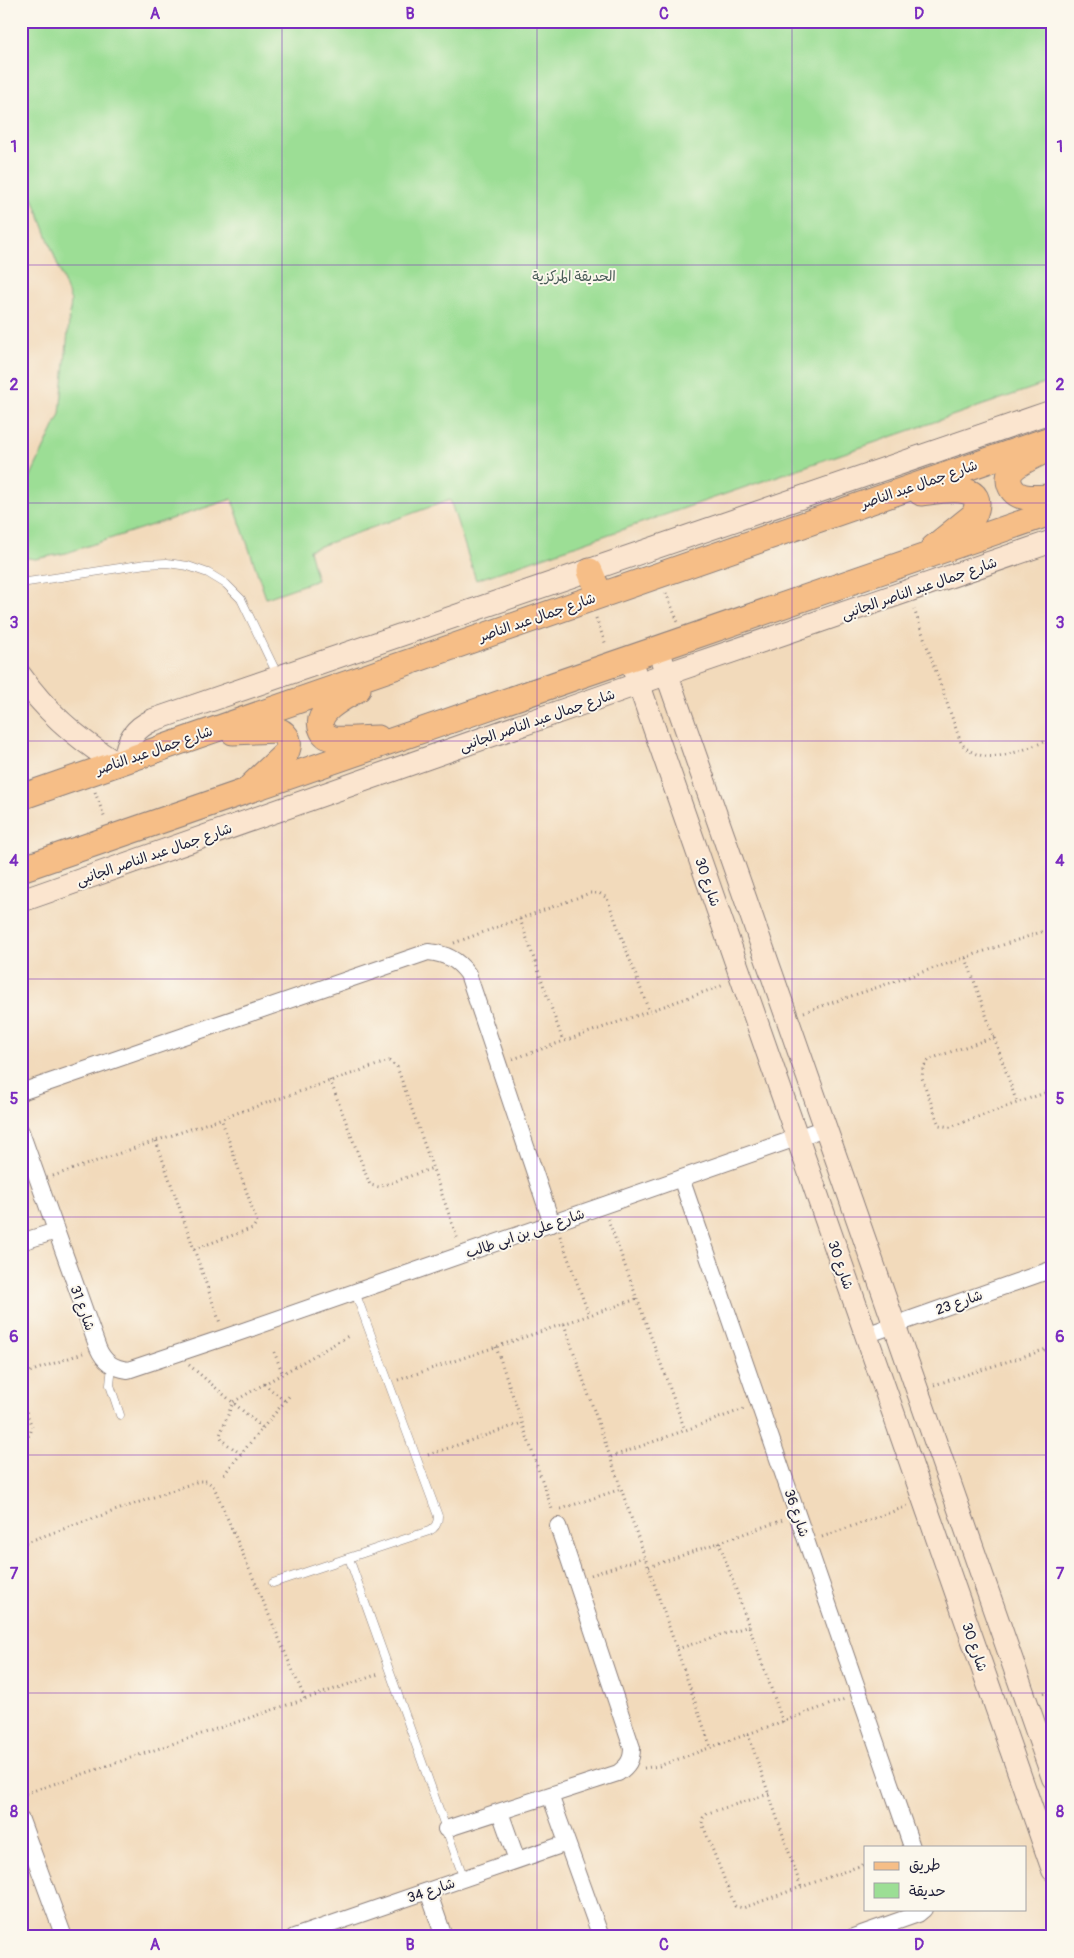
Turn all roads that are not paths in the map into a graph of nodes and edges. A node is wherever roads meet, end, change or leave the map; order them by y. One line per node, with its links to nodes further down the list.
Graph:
1 (1053, 411): 9 (street)
2 (1053, 438): 5 (main road, شارع جمال عبد الناصر)
3 (1053, 446): 4 (main road)
4 (1053, 497)
5 (879, 498): 8 (main road); 11 (main road, شارع جمال عبد الناصر)
6 (1053, 512): 8 (main road)
7 (1053, 541): 15 (street, شارع جمال عبد الناصر الجانبى)
8 (920, 559): 12 (main road)
9 (590, 571): 11 (main road); 17 (street)
10 (21, 583): 17 (lane)
11 (594, 597): 14 (main road, شارع جمال عبد الناصر)
12 (658, 649): 13 (main road); 15 (street)
13 (622, 662): 18 (street, شارع 30); 20 (main road)
14 (390, 668): 19 (main road, شارع جمال عبد الناصر); 20 (main road)
15 (666, 674): 18 (street, شارع جمال عبد الناصر الجانبى); 27 (street)
16 (21, 676): 21 (street)
17 (279, 677): 21 (street)
18 (639, 684): 25 (street, شارع جمال عبد الناصر الجانبى); 29 (street, شارع 30)
19 (198, 735): 21 (main road, شارع جمال عبد الناصر); 22 (main road)
20 (404, 737): 22 (main road)
21 (121, 761): 23 (main road, شارع جمال عبد الناصر)
22 (246, 791): 24 (main road)
23 (21, 797)
24 (21, 868)
25 (21, 901)
26 (21, 1092): 31 (street)
27 (825, 1128): 29 (street, شارع على بن ابى طالب); 36 (street)
28 (21, 1132): 32 (street, شارع 31)
29 (798, 1138): 30 (street, شارع على بن ابى طالب); 37 (street, شارع 30)
30 (681, 1178): 31 (street, شارع على بن ابى طالب); 49 (street, شارع 36)
31 (554, 1223): 35 (street, شارع على بن ابى طالب)
32 (56, 1231): 33 (street); 38 (street, شارع 31)
33 (21, 1242)
34 (1053, 1269): 36 (street, شارع 23)
35 (355, 1292): 38 (street, شارع على بن ابى طالب); 41 (lane)
36 (894, 1325): 37 (street, شارع 23); 43 (street)
37 (866, 1335): 51 (street, شارع 30)
38 (112, 1366): 39 (lane)
39 (120, 1415)
40 (555, 1519): 44 (street)
41 (349, 1558): 42 (lane); 47 (lane)
42 (273, 1583)
43 (1053, 1778)
44 (550, 1795): 45 (street); 48 (street)
45 (500, 1812): 47 (street); 50 (street)
46 (21, 1820): 55 (street)
47 (446, 1829): 52 (lane)
48 (567, 1843): 50 (street, شارع 34); 58 (street)
49 (912, 1846)
50 (517, 1860): 52 (street, شارع 34)
51 (1053, 1870)
52 (464, 1878): 53 (street, شارع 34)
53 (428, 1890): 56 (street, شارع 34); 57 (street)
54 (923, 1910): 59 (street)
55 (64, 1937)
56 (294, 1937)
57 (444, 1937)
58 (601, 1937)
59 (853, 1937)

